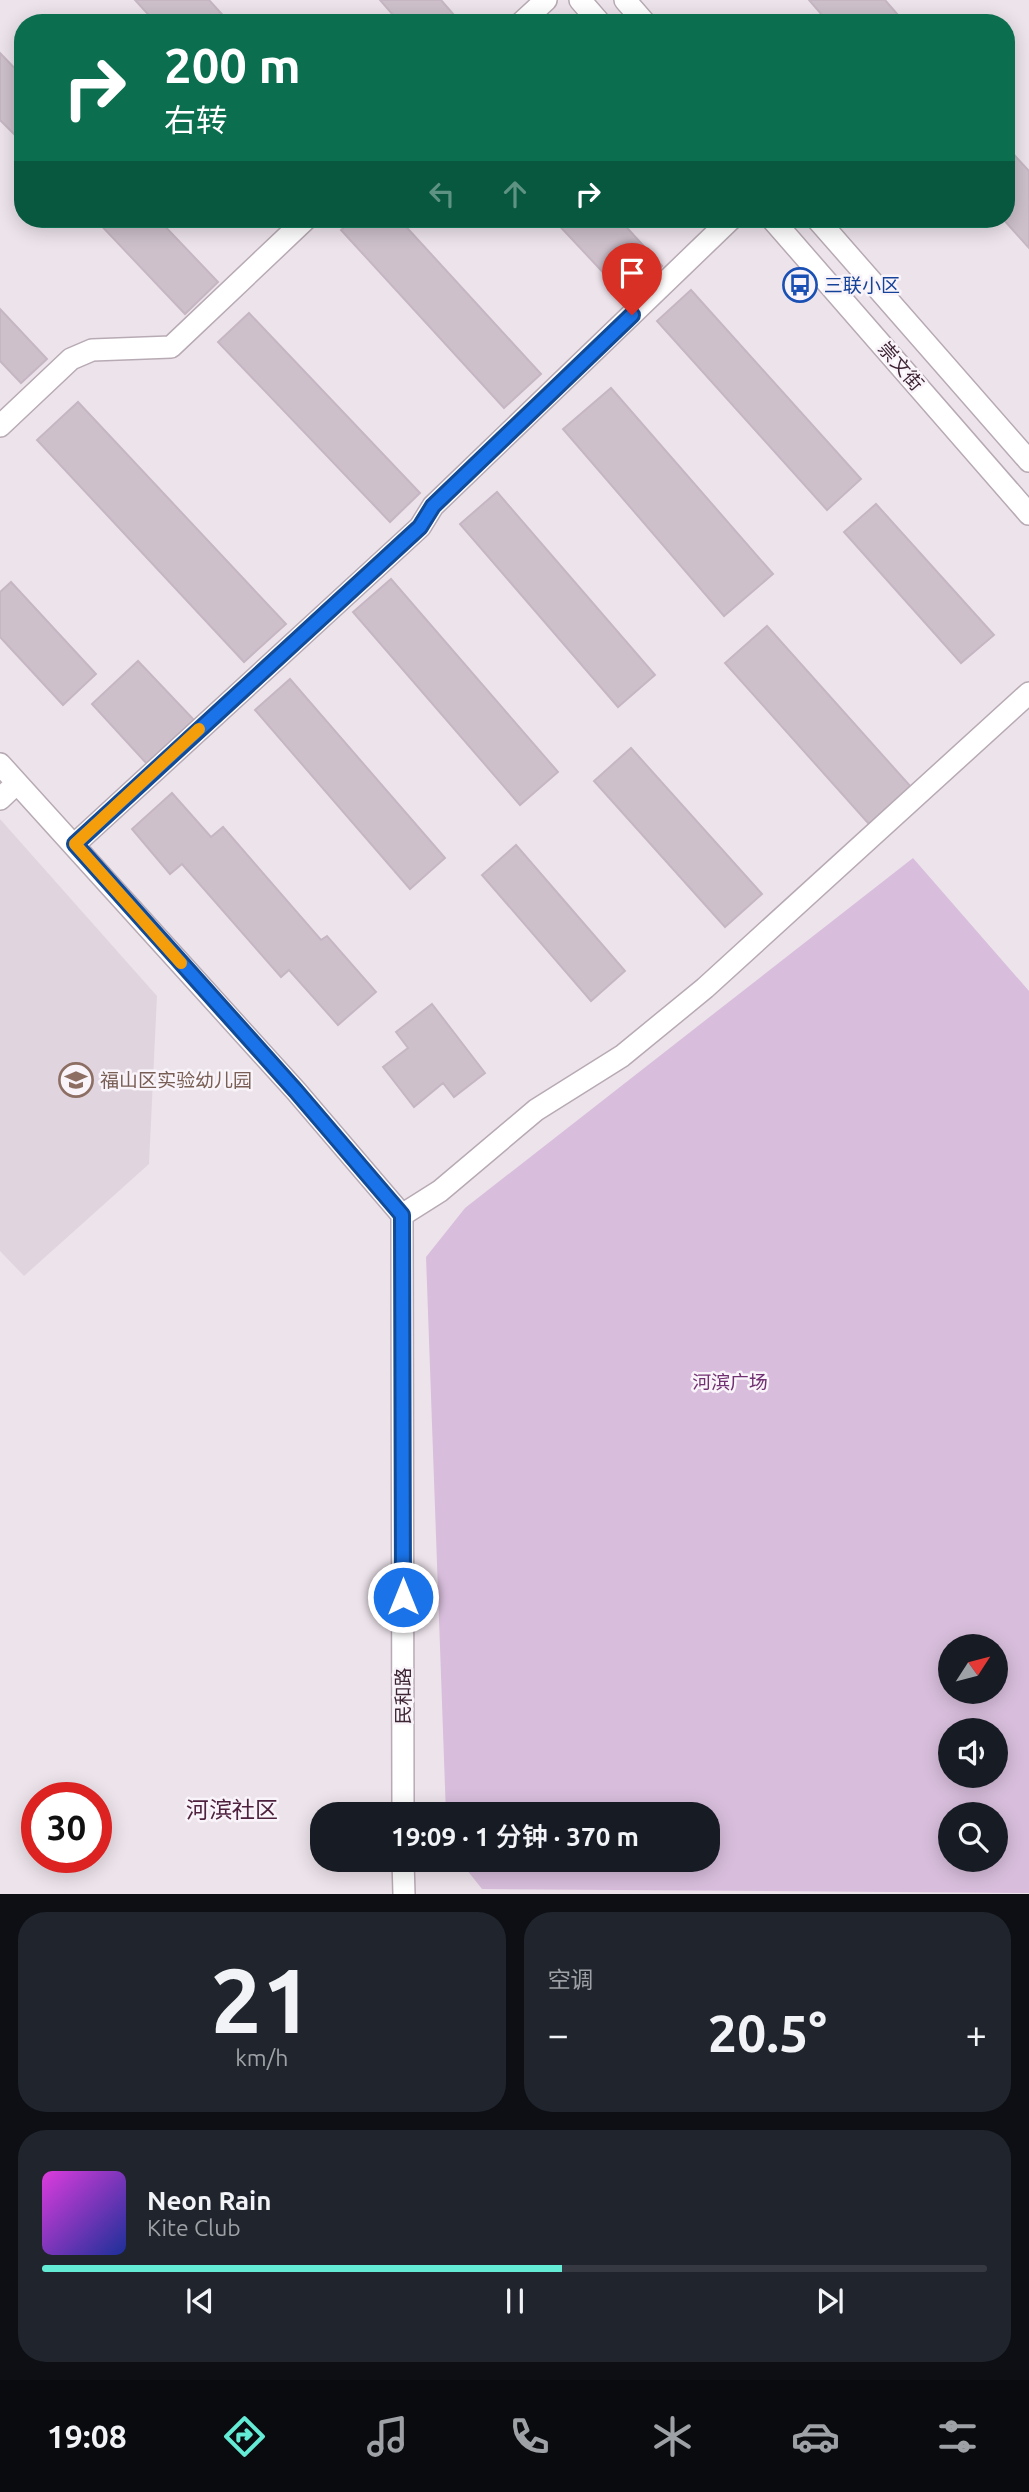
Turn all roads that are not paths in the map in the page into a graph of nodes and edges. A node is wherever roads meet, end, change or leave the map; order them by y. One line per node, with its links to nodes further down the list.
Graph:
1 (546, 0): 4 (street)
2 (580, 0): 5 (street)
3 (625, 0): 6 (street)
4 (531, 14)
5 (592, 14)
6 (637, 14)
7 (297, 228): 11 (street)
8 (722, 228): 18 (street)
9 (780, 228): 13 (street, 崇文街)
10 (825, 228): 12 (street, 崇文街)
11 (0, 426)
12 (1029, 461)
13 (1029, 514)
14 (1029, 694): 19 (street)
15 (0, 764): 16 (street)
16 (17, 783): 17 (street); 18 (street)
17 (0, 799)
18 (75, 844): 19 (street)
19 (402, 1215): 20 (street, 民和路)
20 (403, 1802)
21 (404, 1872): 22 (street)
22 (404, 1894)

